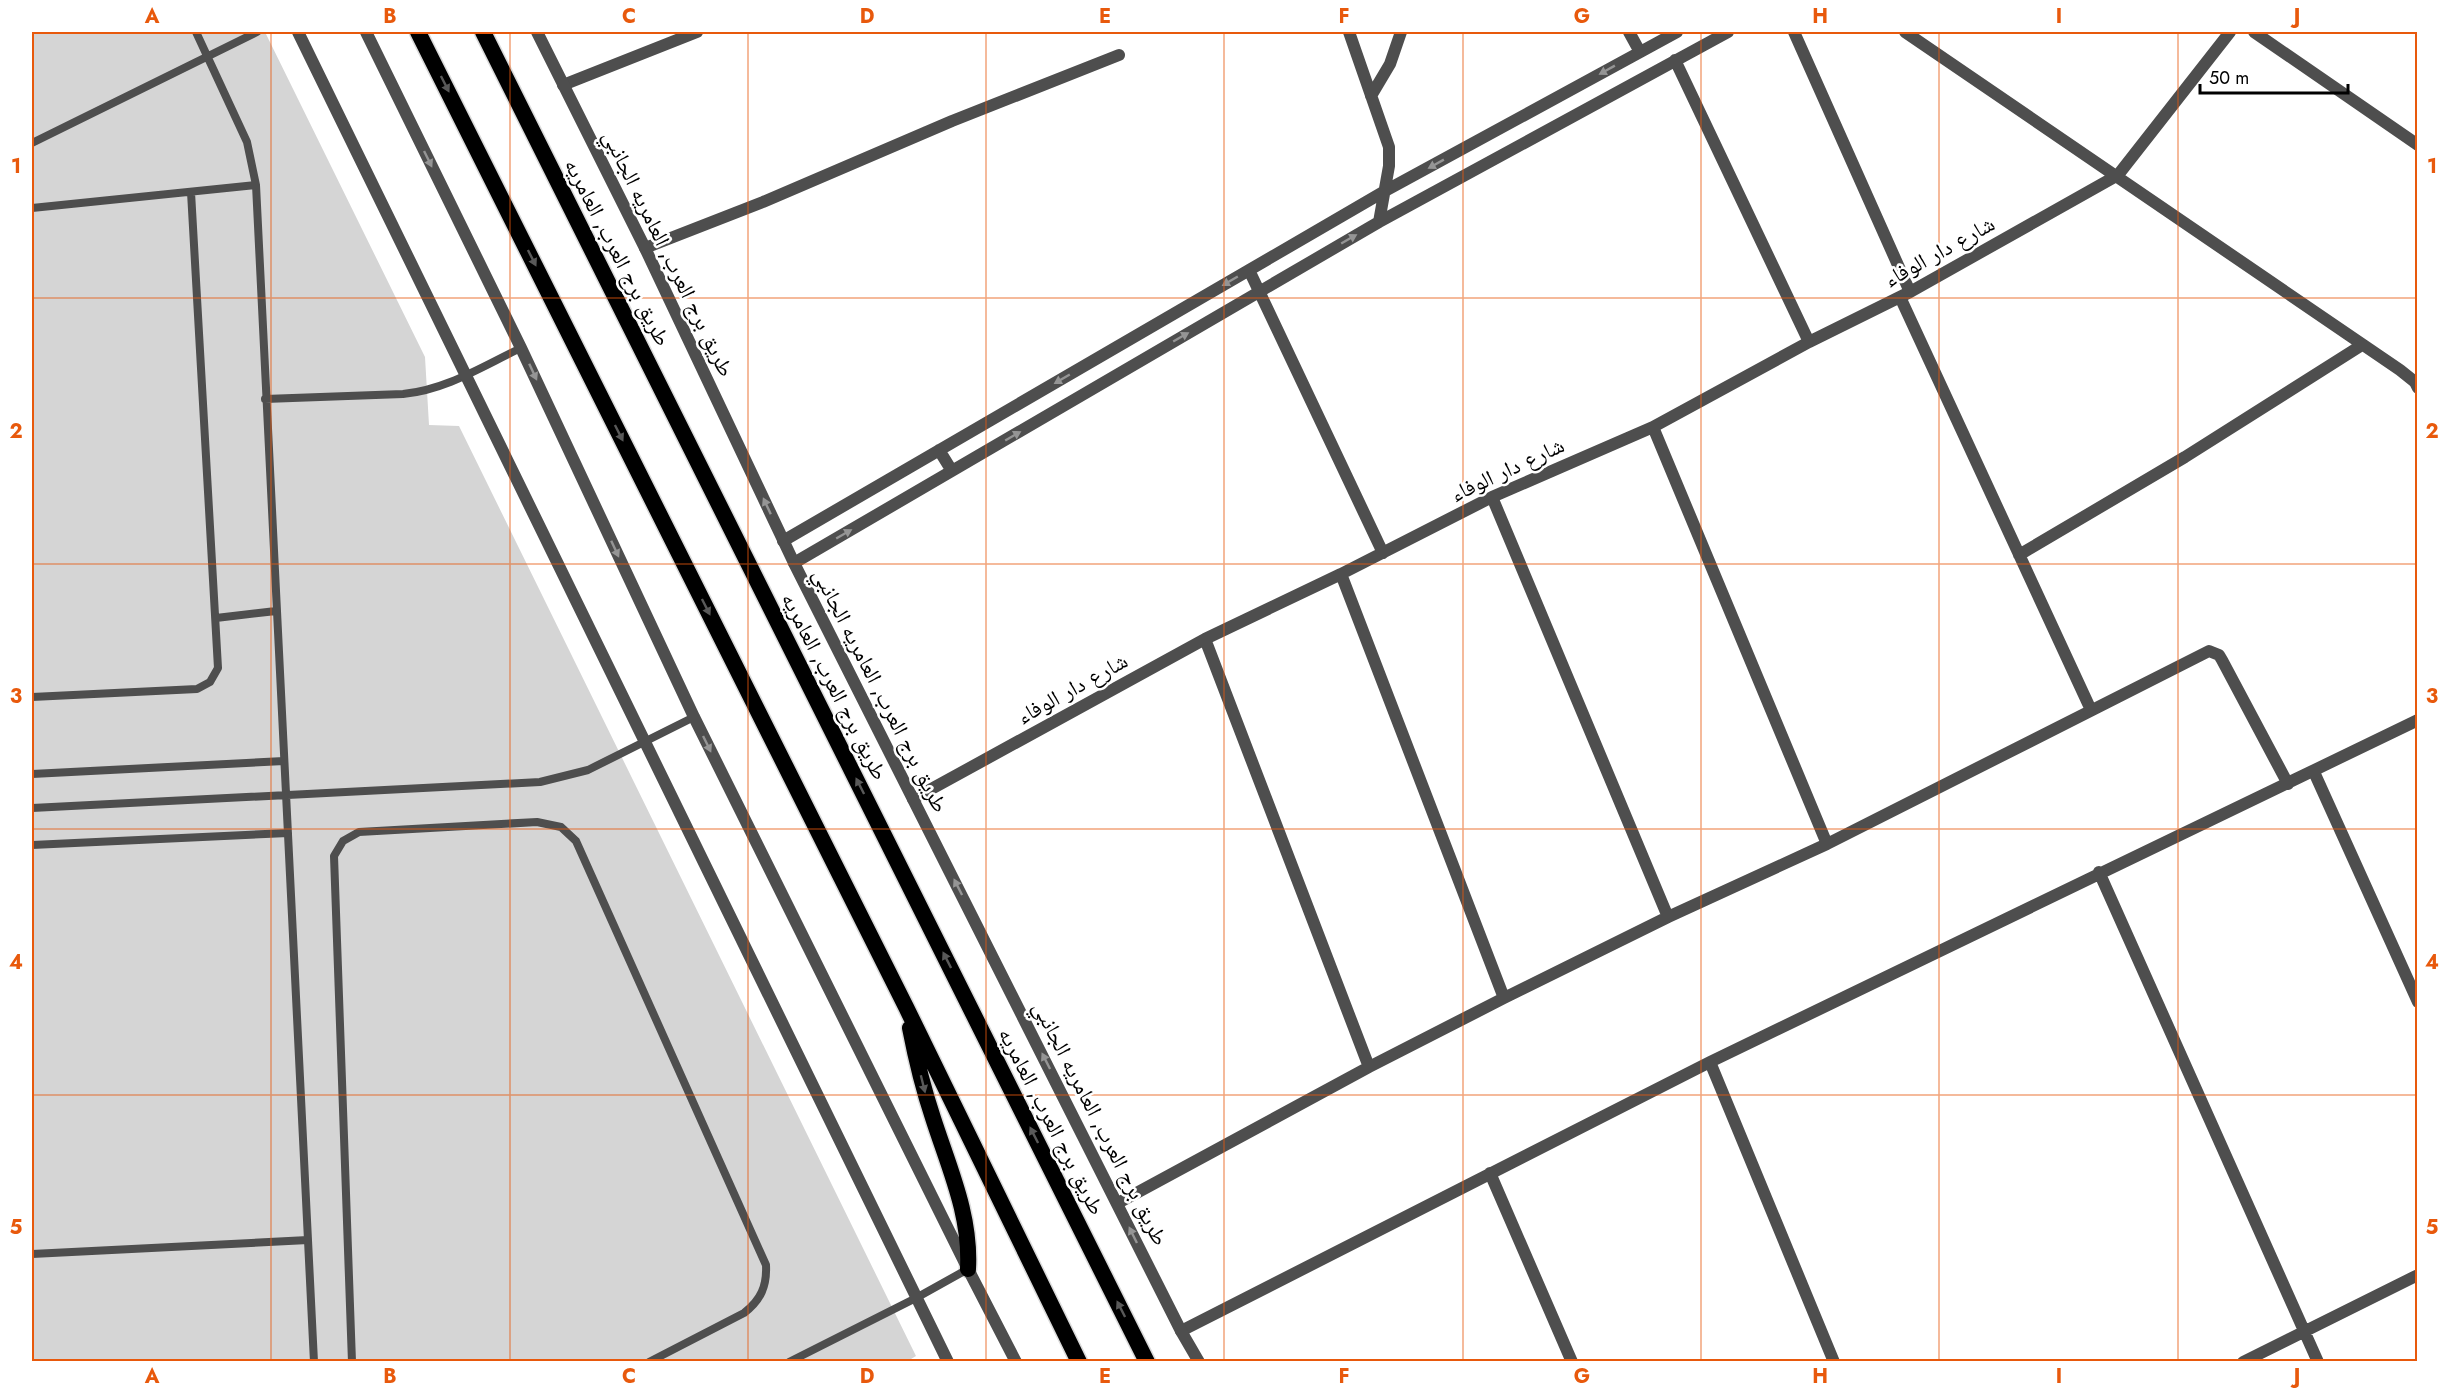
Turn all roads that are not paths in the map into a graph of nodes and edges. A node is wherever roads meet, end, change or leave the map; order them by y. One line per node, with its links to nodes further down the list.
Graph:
1 (196, 32): 20 (lane)
2 (257, 32): 20 (lane)
3 (298, 32): 39 (street)
4 (366, 32): 38 (street, one-way to 38)
5 (418, 32): 73 (highway, one-way to 73)
6 (483, 32): 92 (highway, طريق برج العرب, العامريه, one-way to 6)
7 (537, 32): 22 (street, طريق برج العرب, العامريه الجانبي)
8 (697, 32): 22 (street)
9 (1349, 32): 23 (street)
10 (1401, 32): 23 (street)
11 (1629, 32): 18 (street)
12 (1677, 32): 18 (street)
13 (1728, 32): 21 (street)
14 (1794, 32): 35 (street)
15 (1905, 32): 26 (street)
16 (2230, 32): 26 (street)
17 (2254, 32): 25 (street)
18 (1640, 52): 28 (street, one-way to 28)
19 (1119, 55): 32 (street)
20 (207, 56): 24 (lane); 27 (lane)
21 (1675, 60): 31 (street); 36 (street)
22 (563, 85): 32 (street, طريق برج العرب, العامريه الجانبي)
23 (1371, 96): 28 (street)
24 (32, 143)
25 (2418, 145)
26 (2118, 175): 35 (street, شارع دار الوفاء); 37 (street)
27 (256, 185): 29 (lane); 41 (lane)
28 (1385, 191): 31 (street); 33 (street)
29 (191, 192): 30 (lane); 52 (lane)
30 (32, 208)
31 (1379, 222): 34 (street, one-way to 31)
32 (645, 249): 46 (street, طريق برج العرب, العامريه الجانبي, one-way to 32)
33 (1249, 270): 34 (street); 43 (street, one-way to 43)
34 (1260, 291): 44 (street, one-way to 34); 47 (street)
35 (1905, 295): 36 (street, شارع دار الوفاء); 48 (street)
36 (1809, 342): 42 (street, شارع دار الوفاء)
37 (2362, 345): 40 (street); 48 (street)
38 (521, 348): 39 (lane); 56 (street, one-way to 56)
39 (466, 375): 41 (lane); 58 (street)
40 (2418, 388)
41 (265, 399): 51 (lane)
42 (1653, 427): 45 (street, شارع دار الوفاء); 67 (street)
43 (939, 450): 44 (street); 46 (street)
44 (952, 471): 49 (street, one-way to 44)
45 (1492, 497): 47 (street, شارع دار الوفاء); 70 (street)
46 (783, 541): 49 (street, طريق برج العرب, العامريه الجانبي)
47 (1383, 553): 50 (street, شارع دار الوفاء)
48 (2019, 555): 55 (street)
49 (794, 563): 64 (street, طريق برج العرب, العامريه الجانبي)
50 (1341, 574): 53 (street, شارع دار الوفاء); 71 (street)
51 (276, 611): 52 (lane); 59 (lane)
52 (216, 618): 54 (lane)
53 (1205, 639): 64 (street, شارع دار الوفاء); 75 (street)
54 (32, 697)
55 (2091, 710): 62 (street); 67 (street)
56 (693, 717): 58 (lane); 80 (street, one-way to 80)
57 (2418, 720): 60 (street)
58 (645, 742): 63 (lane); 82 (street)
59 (284, 760): 61 (lane); 63 (lane)
60 (2314, 772): 62 (street); 72 (street)
61 (32, 774)
62 (2288, 784): 69 (street)
63 (286, 795): 65 (lane); 66 (lane)
64 (913, 799): 77 (street, طريق برج العرب, العامريه الجانبي, one-way to 64)
65 (32, 808)
66 (288, 833): 68 (lane); 78 (lane)
67 (1827, 844): 70 (street)
68 (32, 845)
69 (2098, 872): 74 (street); 84 (street)
70 (1668, 917): 71 (street)
71 (1504, 998): 75 (street)
72 (2418, 1002)
73 (906, 1007): 80 (highway, one-way to 80); 91 (highway)
74 (1710, 1062): 76 (street); 95 (street)
75 (1369, 1067): 77 (street)
76 (1490, 1173): 83 (street); 94 (street)
77 (1118, 1203): 83 (street, طريق برج العرب, العامريه الجانبي, one-way to 77)
78 (308, 1240): 79 (lane); 85 (lane)
79 (32, 1254)
80 (968, 1269): 82 (lane); 90 (street)
81 (2418, 1275): 84 (street)
82 (916, 1298): 88 (lane); 89 (street)
83 (1181, 1331): 93 (street, طريق برج العرب, العامريه الجانبي)
84 (2305, 1331): 96 (street); 97 (street)
85 (314, 1362)
86 (352, 1362): 87 (lane)
87 (649, 1362)
88 (789, 1362)
89 (948, 1362)
90 (1016, 1362)
91 (1079, 1362)
92 (1147, 1362)
93 (1199, 1362)
94 (1572, 1362)
95 (1834, 1362)
96 (2243, 1362)
97 (2318, 1362)

